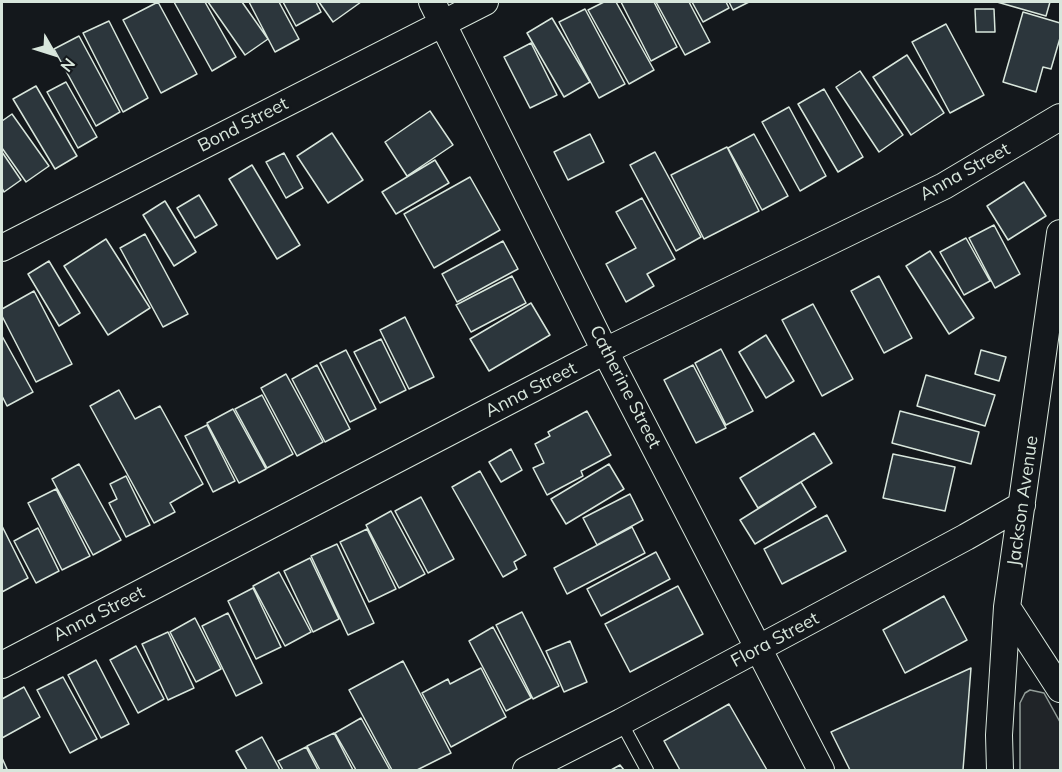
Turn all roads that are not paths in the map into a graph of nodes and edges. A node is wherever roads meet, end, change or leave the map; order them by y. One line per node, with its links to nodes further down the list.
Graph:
1 (484, 2): 2 (street, Bond Street)
2 (438, 12): 5 (street, Bond Street); 6 (street, Catherine Street)
3 (1060, 117): 6 (street, Anna Street)
4 (1060, 233): 7 (street, Jackson Avenue)
5 (2, 248)
6 (605, 351): 9 (street, Catherine Street); 10 (street, Anna Street)
7 (1022, 505): 8 (street, Jackson Avenue); 9 (street, Flora Street)
8 (1007, 607): 11 (street); 16 (street, Jackson Avenue)
9 (759, 648): 12 (street, Flora Street); 15 (street, Catherine Street)
10 (2, 665)
11 (1060, 688)
12 (621, 722): 13 (street, Flora Street); 14 (lane)
13 (526, 771)
14 (647, 771)
15 (821, 771)
16 (1000, 771)

